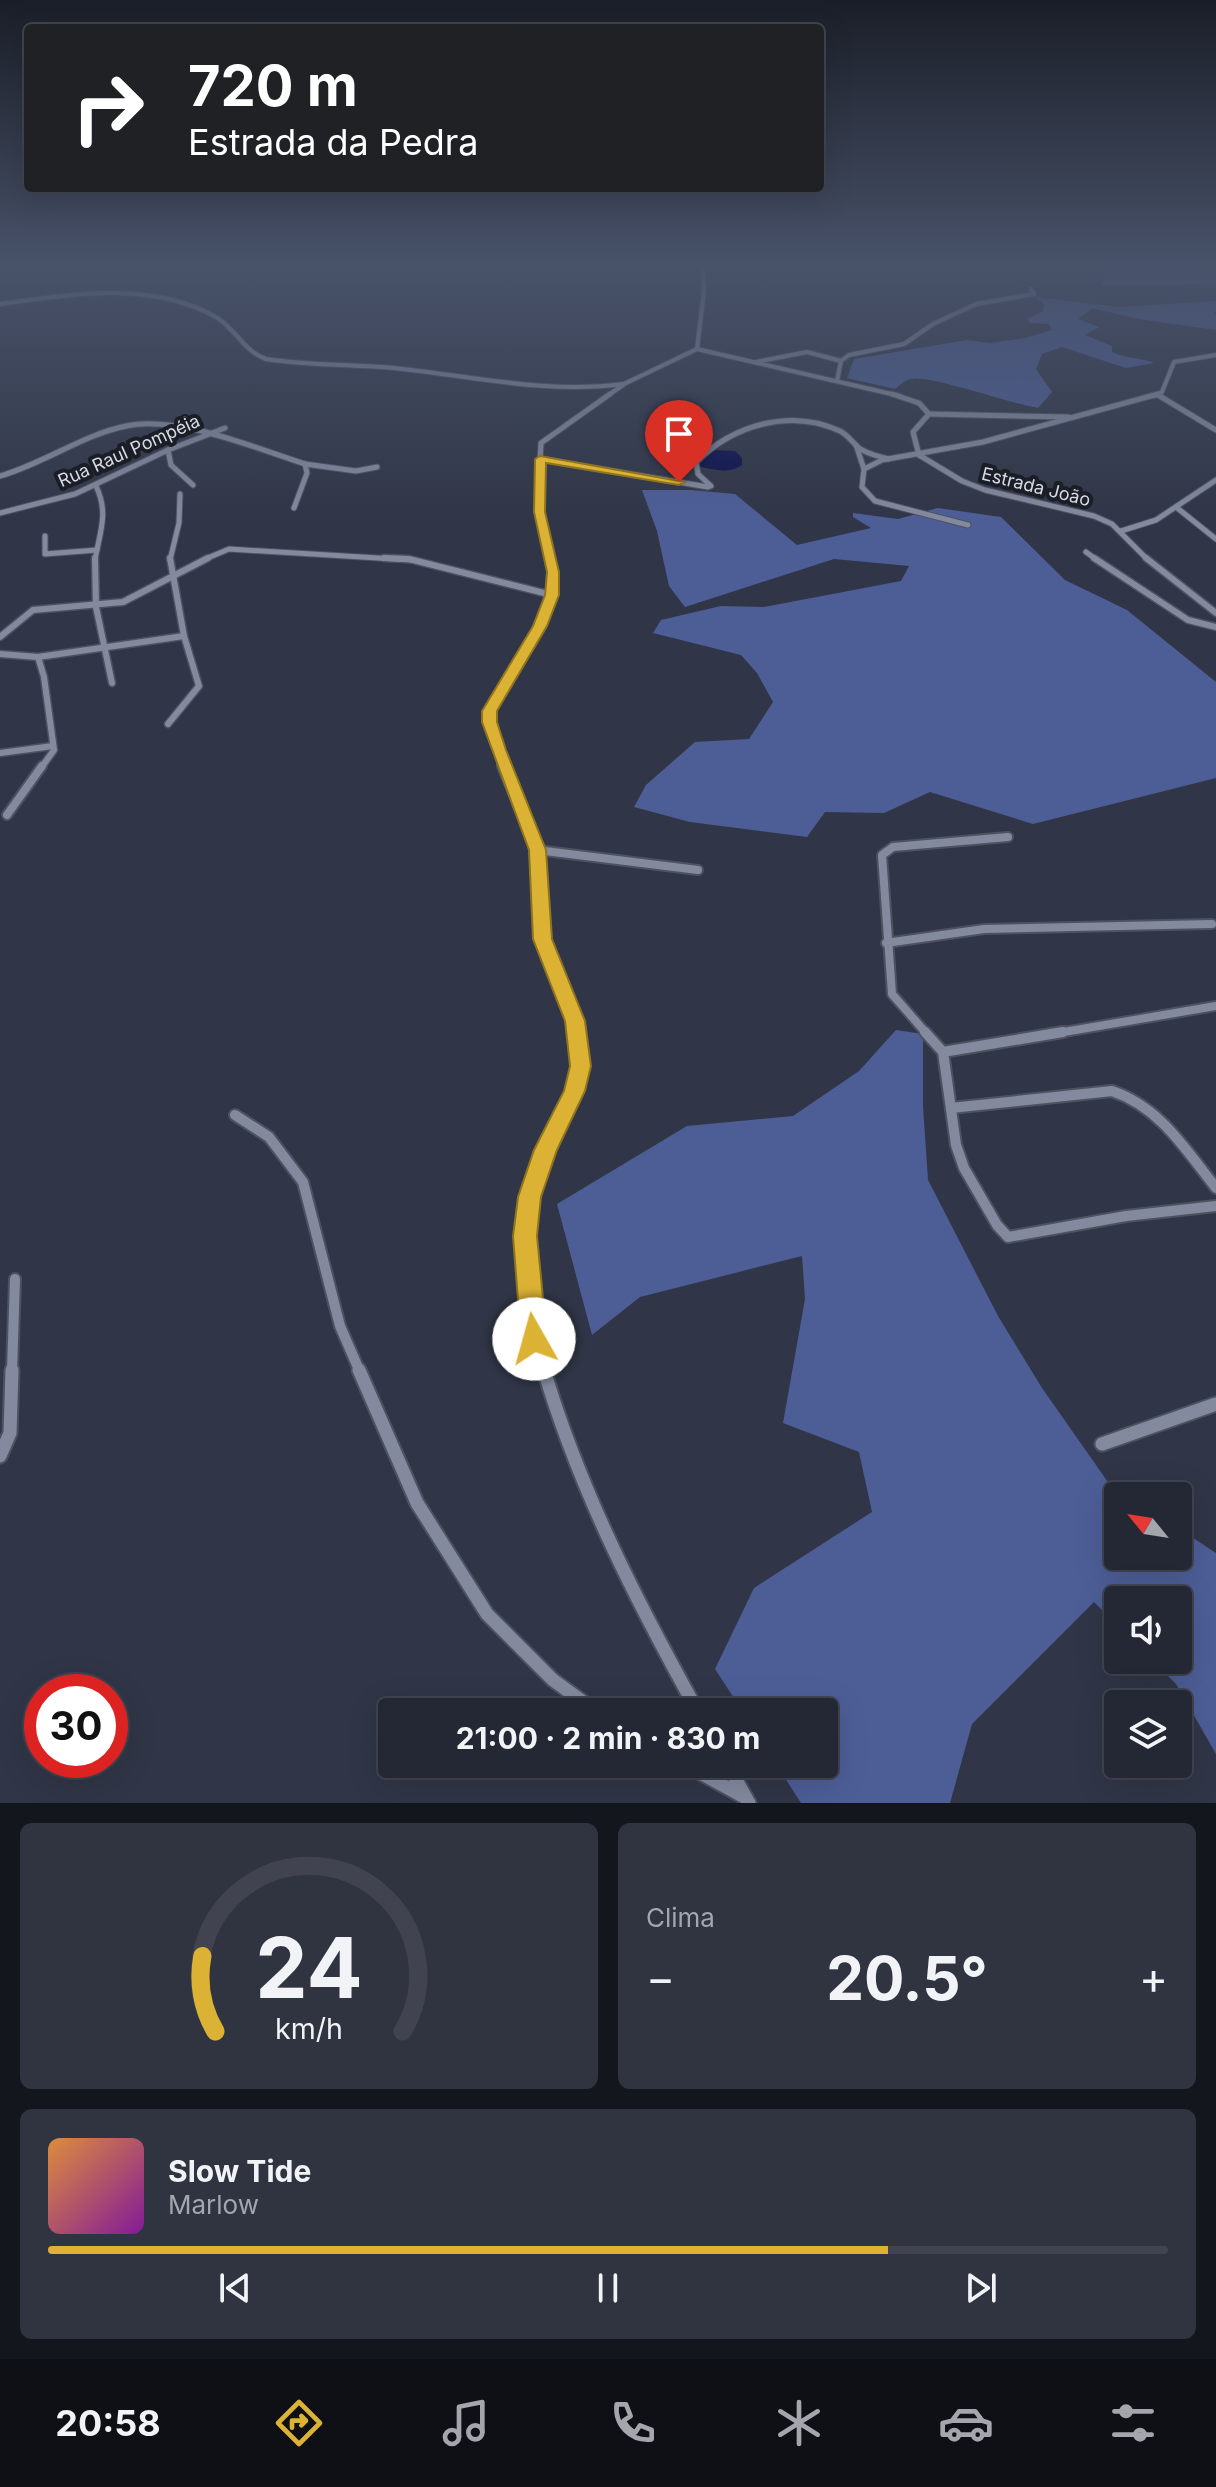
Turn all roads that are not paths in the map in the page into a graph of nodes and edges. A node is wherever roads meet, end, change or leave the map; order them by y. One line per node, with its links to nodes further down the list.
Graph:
1 (247, 351): 9 (street)
2 (693, 351): 9 (street)
3 (706, 351): 7 (street)
4 (868, 351): 6 (street)
5 (1216, 355): 10 (street)
6 (841, 361): 7 (street); 8 (street)
7 (754, 362): 8 (street)
8 (837, 381): 11 (street)
9 (626, 383): 19 (street)
10 (1158, 395): 12 (street); 14 (street)
11 (929, 414): 12 (street); 18 (street)
12 (1080, 417): 18 (street)
13 (225, 428): 15 (street, Rua Raul Pompéia)
14 (1216, 430)
15 (201, 435): 17 (street, Rua Raul Pompéia); 21 (street); 24 (street)
16 (856, 445): 19 (street); 20 (street); 23 (street)
17 (168, 450): 26 (street); 27 (street, Rua Raul Pompéia)
18 (919, 455): 20 (street); 33 (street, Estrada João)
19 (540, 459): 39 (street)
20 (888, 459): 23 (street)
21 (305, 464): 22 (street); 30 (street)
22 (377, 467)
23 (864, 469): 32 (street)
24 (0, 476)
25 (1216, 480): 29 (street)
26 (193, 485)
27 (96, 486): 31 (street, Rua Raul Pompéia); 36 (street)
28 (180, 494): 38 (street)
29 (1176, 507): 33 (street); 35 (street)
30 (294, 508)
31 (0, 513)
32 (968, 525)
33 (1121, 531): 41 (street, Estrada João)
34 (45, 536): 36 (street)
35 (1216, 539)
36 (97, 550): 40 (street)
37 (1086, 552): 42 (street)
38 (172, 575): 39 (street); 40 (street); 43 (street)
39 (552, 595): 54 (street)
40 (96, 607): 44 (street); 45 (street)
41 (1216, 613)
42 (1216, 627)
43 (184, 636): 45 (street); 49 (street)
44 (0, 637)
45 (105, 647): 47 (street); 48 (street)
46 (0, 654): 47 (street)
47 (38, 657): 50 (street)
48 (112, 683)
49 (168, 724)
50 (53, 746): 51 (street); 52 (street)
51 (0, 753)
52 (7, 815)
53 (1008, 837): 57 (street)
54 (537, 850): 55 (street); 69 (street)
55 (698, 870)
56 (1215, 926): 57 (street)
57 (886, 943): 59 (street)
58 (1216, 1006): 59 (street)
59 (943, 1052): 60 (street)
60 (951, 1108): 62 (street); 63 (street)
61 (235, 1115): 68 (street)
62 (1216, 1188)
63 (1216, 1206)
64 (15, 1279): 67 (street)
65 (1216, 1404): 66 (street)
66 (1102, 1444)
67 (0, 1456)
68 (578, 1698)
69 (690, 1698)
70 (709, 1778): 72 (street)
71 (735, 1778): 72 (street)
72 (748, 1800)

